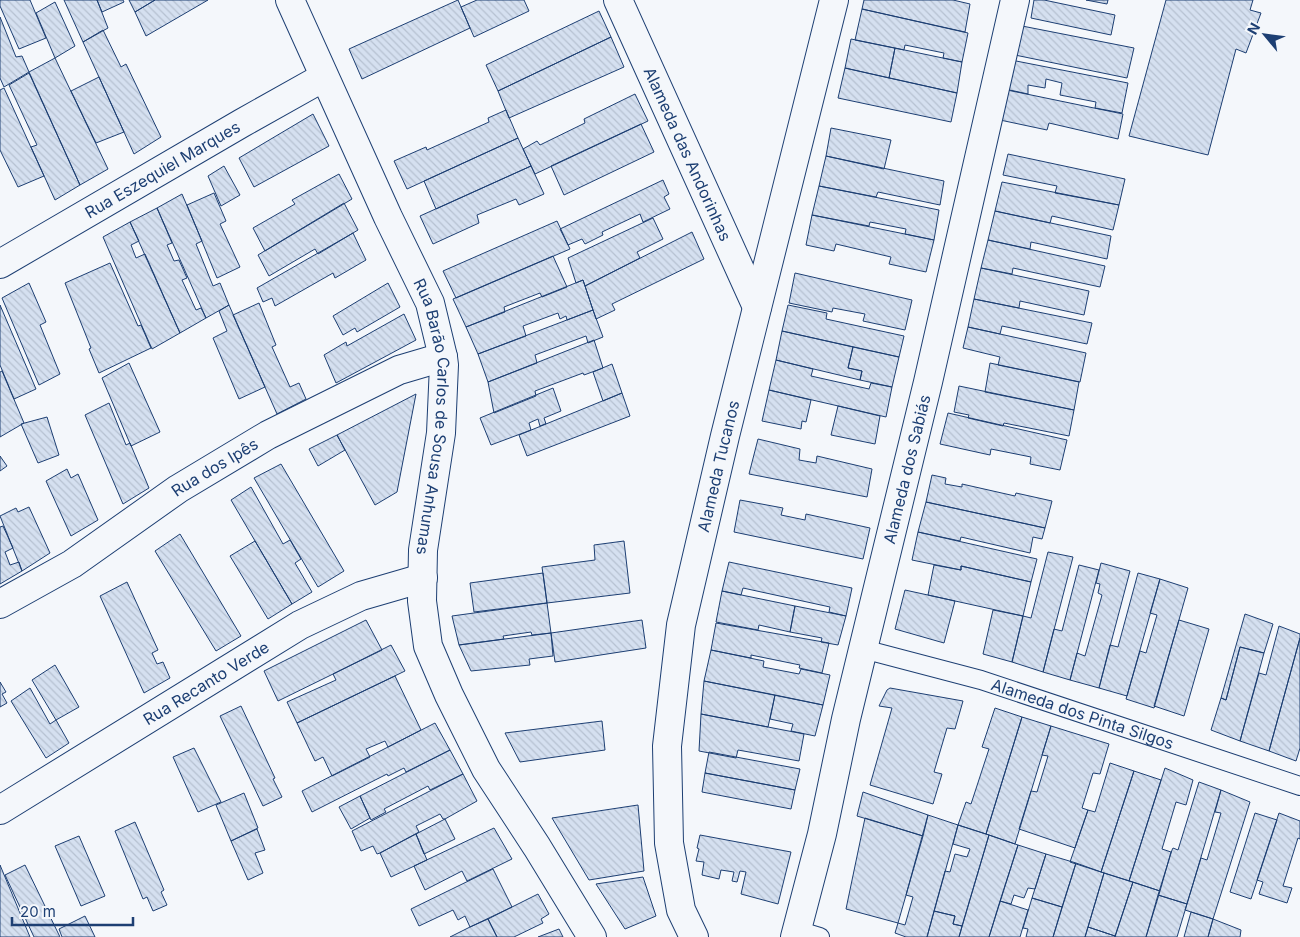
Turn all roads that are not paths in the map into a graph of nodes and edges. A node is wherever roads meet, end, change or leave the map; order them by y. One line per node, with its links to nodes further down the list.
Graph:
1 (290, 0): 5 (street, Rua Barão Carlos de Sousa Anhumas)
2 (618, 0): 7 (street, Alameda das Andorinhas)
3 (834, 0): 7 (street, Alameda Tucanos)
4 (1014, 0): 11 (street, Alameda dos Sabiás)
5 (324, 78): 6 (street, Rua Eszequiel Marques); 8 (street, Rua Barão Carlos de Sousa Anhumas)
6 (0, 264)
7 (757, 307): 16 (street, Alameda Tucanos)
8 (443, 356): 9 (street, Rua Barão Carlos de Sousa Anhumas); 10 (street, Rua dos Ipês)
9 (423, 578): 13 (street, Rua Recanto Verde); 15 (street, Rua Barão Carlos de Sousa Anhumas)
10 (0, 604)
11 (863, 649): 12 (lane, Alameda dos Pinta Silgos); 14 (street, Alameda dos Sabiás)
12 (1300, 786)
13 (0, 810)
14 (804, 935)
15 (592, 937)
16 (694, 937)

